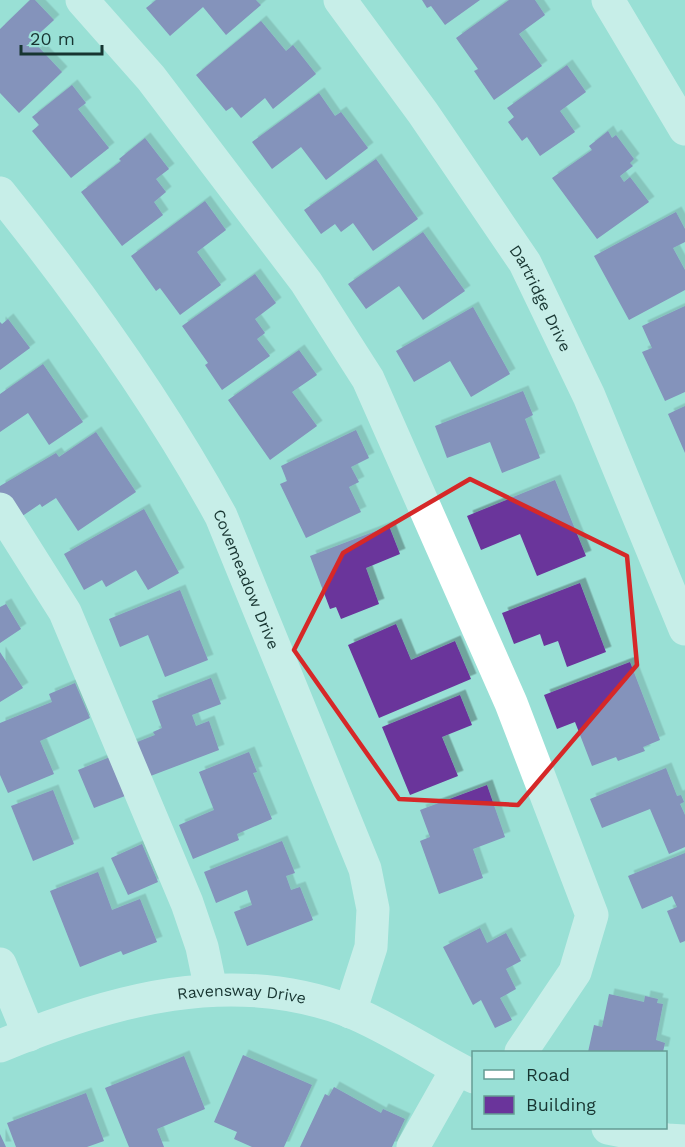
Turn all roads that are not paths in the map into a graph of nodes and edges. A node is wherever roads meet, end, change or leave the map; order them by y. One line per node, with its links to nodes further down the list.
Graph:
1 (82, 0): 12 (street)
2 (340, 0): 7 (street, Dartridge Drive)
3 (608, 0): 4 (street)
4 (685, 129)
5 (0, 193): 10 (street, Covemeadow Drive)
6 (0, 509): 9 (street)
7 (685, 629)
8 (0, 964): 11 (street)
9 (211, 990): 10 (street, Ravensway Drive); 11 (street, Ravensway Drive)
10 (350, 1012): 13 (street, Ravensway Drive)
11 (14, 1040)
12 (522, 1051)
13 (465, 1073): 16 (street)
14 (613, 1129): 15 (street)
15 (685, 1141)
16 (413, 1147)

